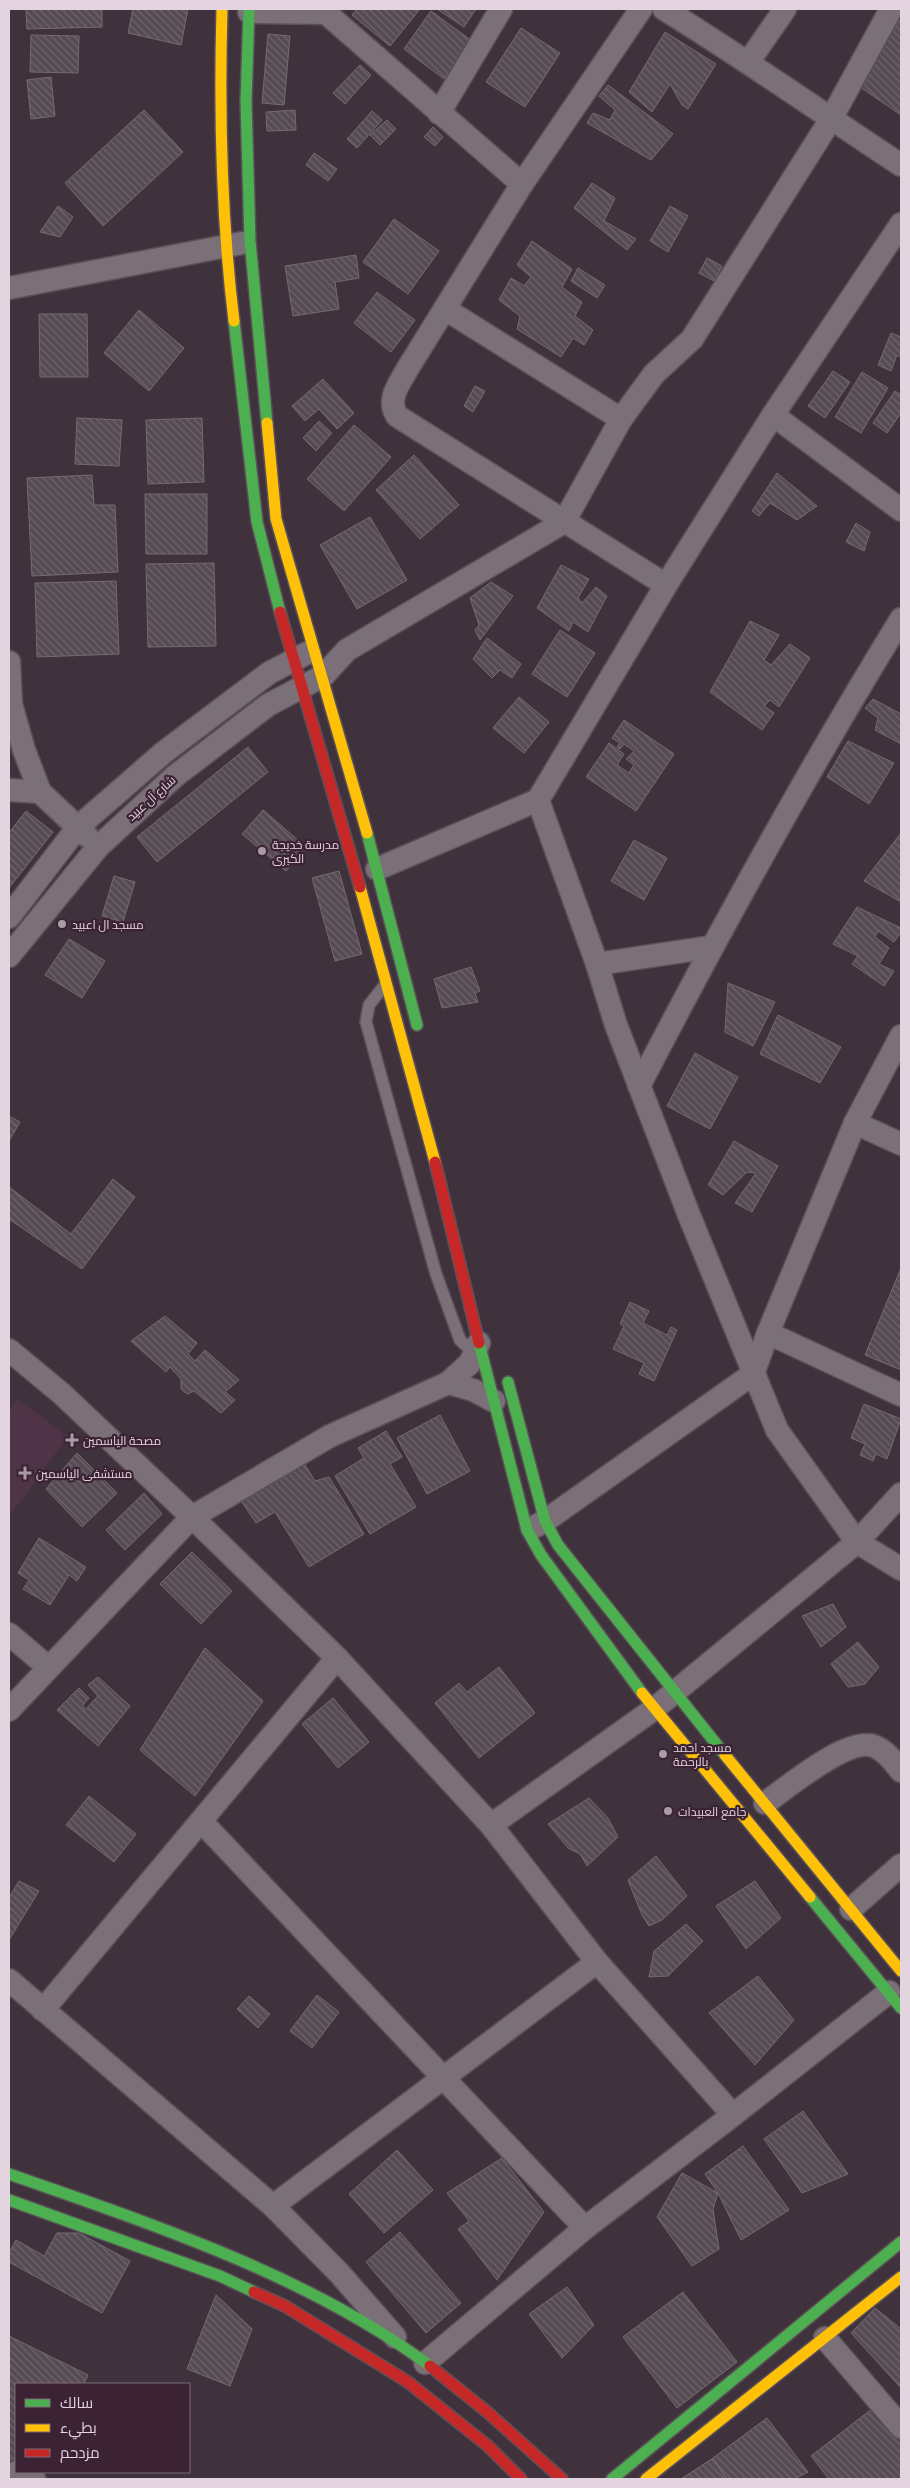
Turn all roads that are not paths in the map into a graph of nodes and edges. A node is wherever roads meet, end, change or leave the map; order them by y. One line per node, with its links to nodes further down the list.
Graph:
1 (222, 9): 16 (street)
2 (500, 9): 10 (street)
3 (642, 9): 13 (street)
4 (664, 9): 9 (street)
5 (784, 9): 9 (street)
6 (891, 9): 11 (street)
7 (248, 10): 8 (street); 15 (street)
8 (327, 11): 10 (street)
9 (749, 61): 11 (street)
10 (439, 114): 13 (street)
11 (831, 119): 12 (street); 20 (street)
12 (901, 164)
13 (522, 184): 18 (street)
14 (898, 236): 19 (street)
15 (250, 241): 16 (street); 25 (street)
16 (226, 247): 17 (street); 27 (street)
17 (9, 288)
18 (445, 309): 20 (street); 22 (street)
19 (773, 415): 21 (street); 23 (street)
20 (621, 419): 22 (street)
21 (901, 510)
22 (564, 522): 23 (street); 26 (street)
23 (666, 585): 33 (street)
24 (901, 619): 38 (street)
25 (315, 650): 26 (street); 27 (street, شارع آل عبيد); 29 (street)
26 (347, 650): 29 (street)
27 (292, 660): 30 (street); 34 (street, شارع آل عبيد)
28 (9, 662): 32 (street)
29 (323, 676): 30 (street, شارع آل عبيد); 36 (street)
30 (301, 687): 35 (street, شارع آل عبيد); 41 (street)
31 (9, 790): 32 (street)
32 (40, 792): 34 (street)
33 (538, 800): 36 (street); 40 (street)
34 (78, 827): 35 (street); 37 (street, شارع آل عبيد)
35 (98, 847): 39 (street, شارع آل عبيد)
36 (378, 869): 42 (street)
37 (9, 917)
38 (711, 947): 40 (street); 44 (street)
39 (9, 956)
40 (597, 964): 44 (street)
41 (386, 983): 48 (street); 48 (lane)
42 (419, 1033)
43 (901, 1036): 45 (street)
44 (639, 1086): 51 (street)
45 (855, 1124): 46 (street); 47 (street)
46 (901, 1144)
47 (768, 1333): 51 (street); 53 (street)
48 (480, 1343): 52 (street); 54 (street)
49 (9, 1350): 56 (street)
50 (505, 1370): 57 (street)
51 (753, 1374): 57 (street); 58 (street)
52 (448, 1383): 54 (street); 56 (street)
53 (901, 1396)
54 (494, 1401): 57 (street)
55 (901, 1494): 58 (street)
56 (192, 1517): 61 (street); 62 (street)
57 (536, 1526): 63 (street); 64 (street)
58 (857, 1542): 59 (street); 63 (street)
59 (901, 1569)
60 (9, 1634): 62 (street)
61 (336, 1658): 68 (street); 69 (street)
62 (48, 1667): 65 (street)
63 (674, 1692): 64 (street); 67 (street)
64 (654, 1709): 69 (street); 75 (street)
65 (9, 1710)
66 (901, 1771): 67 (street)
67 (765, 1804): 71 (street)
68 (201, 1821): 76 (street); 77 (street)
69 (491, 1825): 72 (street)
70 (901, 1865): 71 (street)
71 (851, 1909): 73 (street)
72 (597, 1962): 77 (street); 78 (street)
73 (901, 1971)
74 (9, 1980): 76 (street)
75 (895, 2000): 78 (street)
76 (43, 2010): 81 (street)
77 (444, 2078): 81 (street); 82 (street)
78 (733, 2116): 82 (street)
79 (9, 2174): 86 (street)
80 (9, 2200): 91 (street)
81 (273, 2206): 86 (street)
82 (585, 2228): 87 (street)
83 (901, 2242): 93 (street)
84 (901, 2277): 85 (street)
85 (825, 2338): 88 (street); 94 (street)
86 (405, 2349): 87 (street)
87 (425, 2363): 92 (street)
88 (901, 2427)
89 (19, 2473): 90 (street)
90 (34, 2479)
91 (521, 2479)
92 (562, 2479)
93 (612, 2479)
94 (646, 2479)

